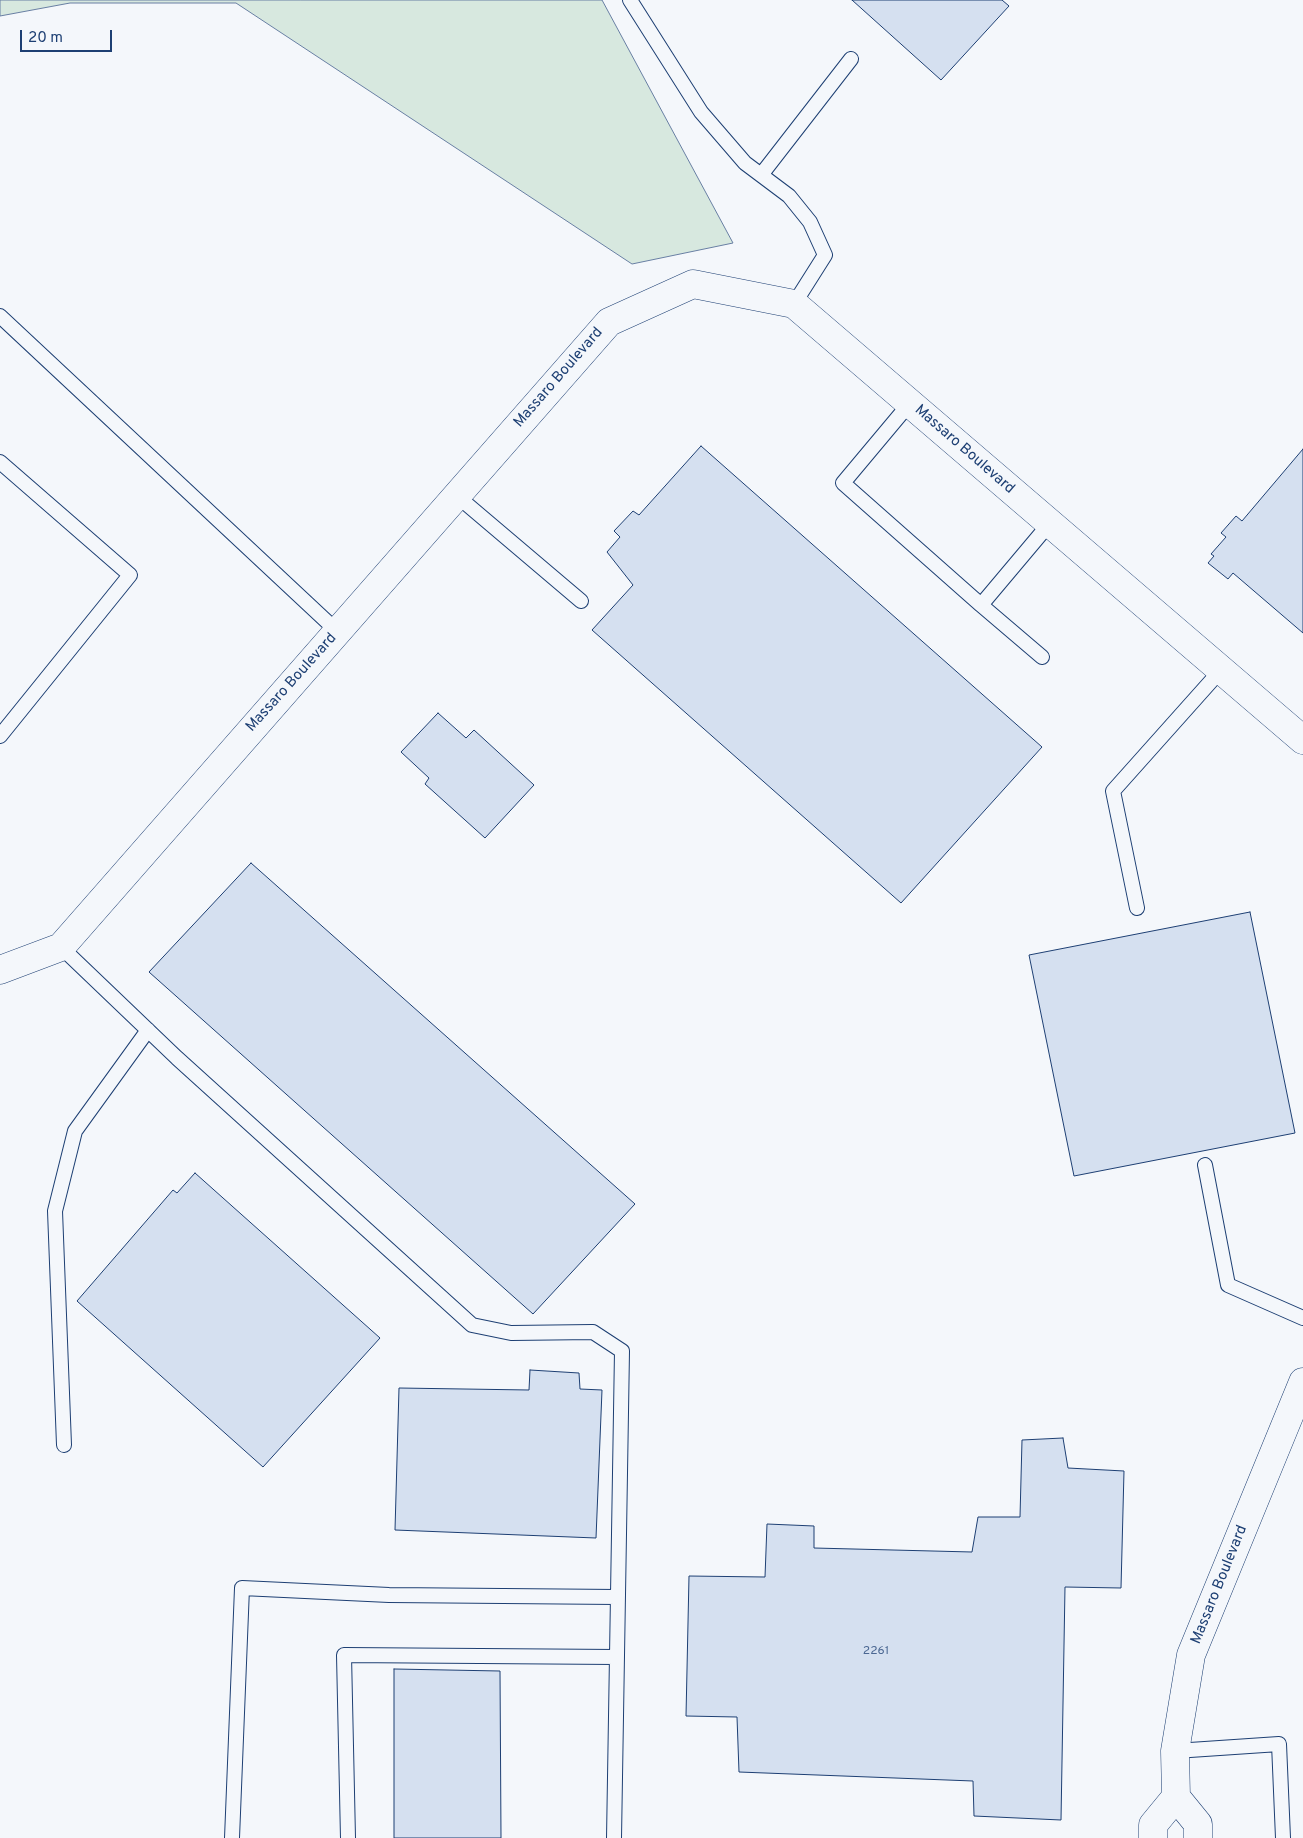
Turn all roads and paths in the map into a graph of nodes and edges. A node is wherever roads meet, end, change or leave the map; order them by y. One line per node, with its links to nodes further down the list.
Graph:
1 (632, 1): 3 (lane)
2 (851, 59): 3 (lane)
3 (761, 176): 4 (lane)
4 (794, 304): 6 (street, Massaro Boulevard); 8 (street, Massaro Boulevard)
5 (0, 316): 12 (lane)
6 (910, 403): 9 (street, Massaro Boulevard); 11 (lane)
7 (0, 462): 15 (lane)
8 (456, 495): 10 (lane); 12 (street, Massaro Boulevard)
9 (1050, 523): 11 (lane); 14 (street, Massaro Boulevard)
10 (581, 601)
11 (981, 604): 13 (lane)
12 (338, 632): 18 (street, Massaro Boulevard)
13 (1042, 657)
14 (1221, 670): 16 (street, Massaro Boulevard); 17 (lane)
15 (0, 736)
16 (1303, 740)
17 (1137, 908)
18 (60, 947): 19 (street, Massaro Boulevard); 20 (lane)
19 (0, 970)
20 (148, 1030): 24 (lane); 25 (lane)
21 (1205, 1166): 22 (lane)
22 (1303, 1318)
23 (1303, 1382): 27 (street, Massaro Boulevard)
24 (64, 1445)
25 (617, 1597): 26 (lane); 29 (lane)
26 (616, 1657): 30 (lane); 31 (lane)
27 (1175, 1751): 28 (street, Massaro Boulevard); 34 (lane)
28 (1176, 1797): 32 (street); 33 (street)
29 (232, 1838)
30 (348, 1838)
31 (614, 1838)
32 (1153, 1838)
33 (1198, 1838)
34 (1283, 1838)

